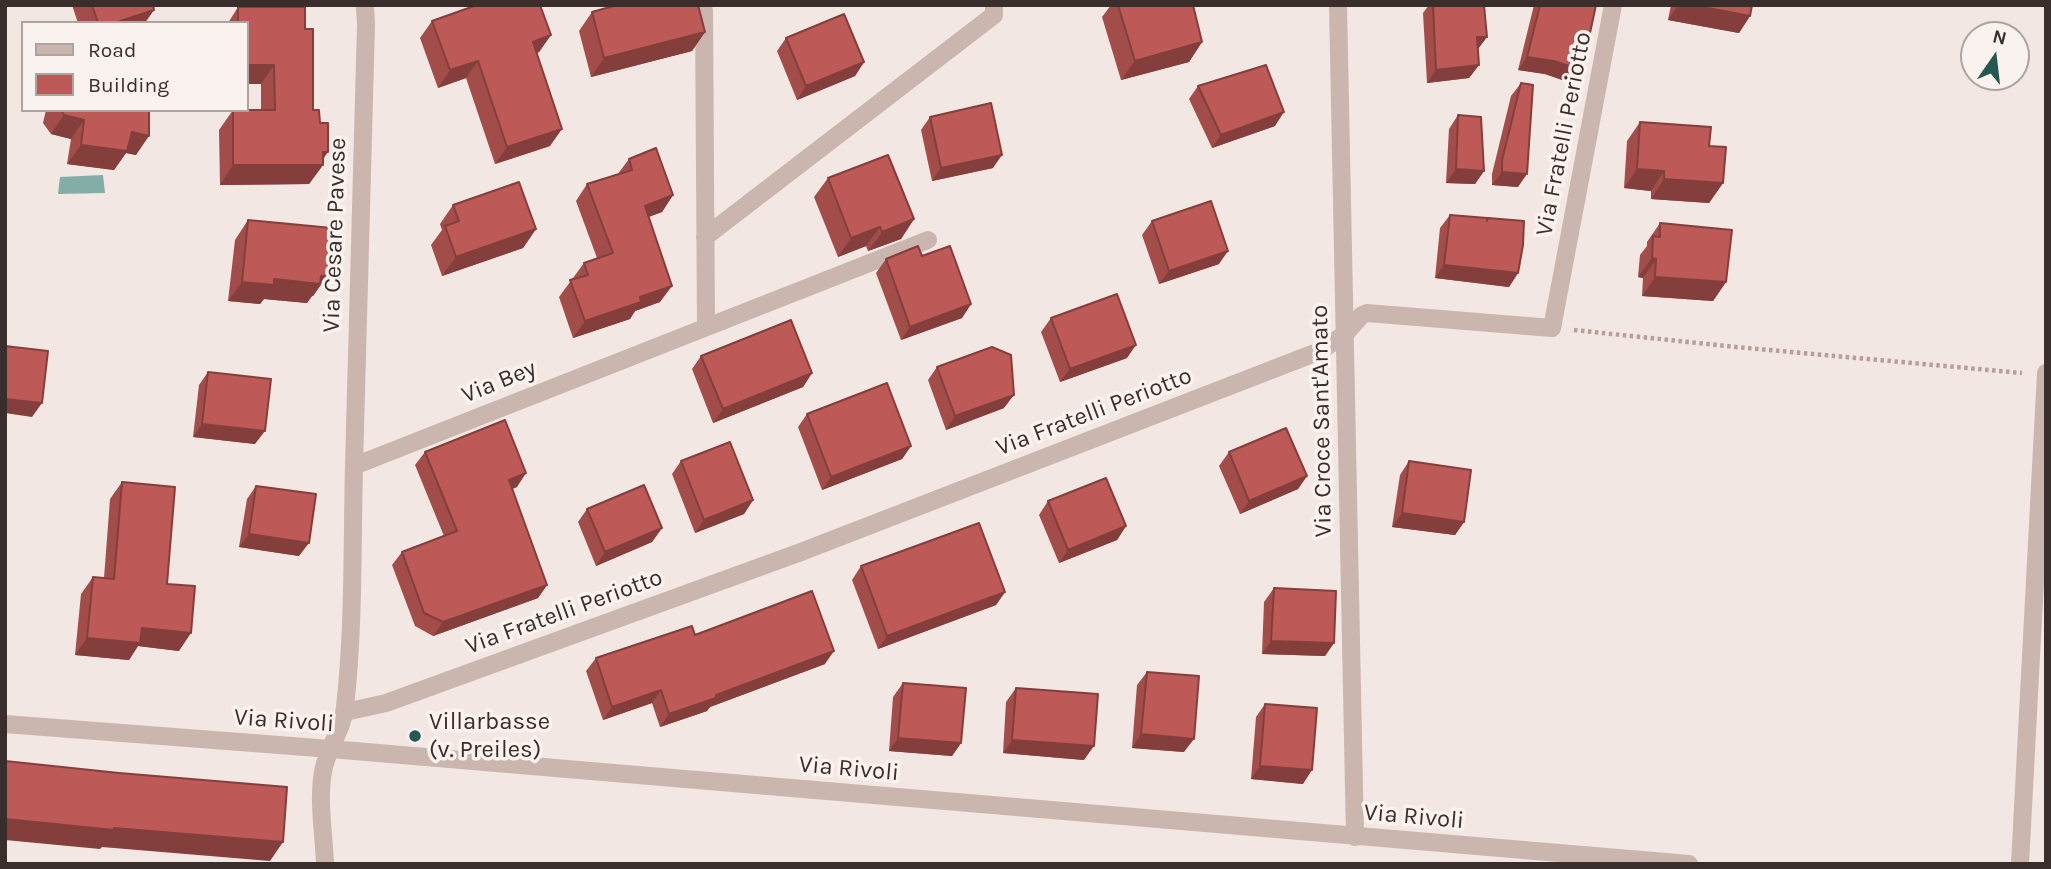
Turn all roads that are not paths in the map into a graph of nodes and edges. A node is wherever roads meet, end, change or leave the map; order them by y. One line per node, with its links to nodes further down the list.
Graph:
1 (365, 5): 11 (street, Via Cesare Pavese)
2 (994, 5): 6 (street)
3 (1338, 5): 9 (street, Via Croce Sant'Amato)
4 (1613, 5): 9 (street, Via Fratelli Periotto)
5 (704, 10): 6 (street)
6 (705, 237): 8 (street)
7 (928, 240): 8 (street, Via Bey)
8 (706, 327): 11 (street, Via Bey)
9 (1345, 334): 12 (street, Via Fratelli Periotto); 15 (street, Via Croce Sant'Amato)
10 (2046, 373): 18 (street)
11 (354, 466): 12 (street)
12 (345, 712): 14 (street)
13 (5, 724): 14 (street, Via Rivoli)
14 (331, 749): 15 (street, Via Rivoli); 16 (street)
15 (1355, 836): 17 (street, Via Rivoli)
16 (325, 864)
17 (1689, 864)
18 (2020, 864)

